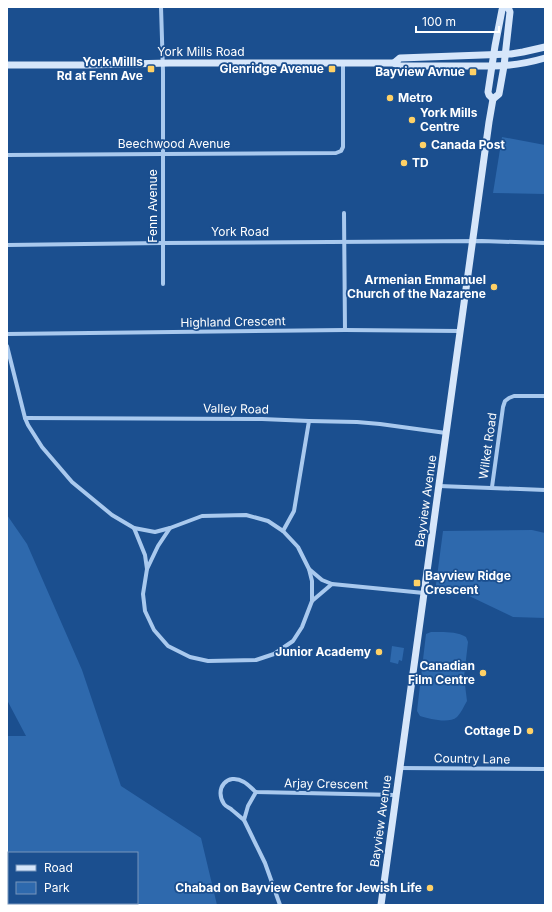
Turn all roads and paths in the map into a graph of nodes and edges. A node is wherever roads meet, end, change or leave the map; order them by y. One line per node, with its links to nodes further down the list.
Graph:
1 (161, 7): 8 (street, Fenn Avenue)
2 (504, 7): 5 (main road, Bayview Avenue)
3 (508, 7): 6 (main road, Bayview Avenue)
4 (545, 47): 6 (main road, York Mills Road)
5 (494, 54): 6 (main road, York Mills Road); 10 (main road, York Mills Road); 12 (main road, Bayview Avenue)
6 (505, 54): 13 (main road, Bayview Avenue)
7 (545, 58): 13 (main road, York Mills Road)
8 (163, 63): 9 (main road, York Mills Road); 11 (main road, York Mills Road); 15 (street, Fenn Avenue)
9 (343, 63): 10 (main road, York Mills Road); 15 (street, Beechwood Avenue)
10 (394, 63): 12 (main road, York Mills Road)
11 (7, 65)
12 (492, 66): 13 (main road, York Mills Road); 14 (main road, Bayview Avenue)
13 (504, 66): 14 (main road, Bayview Avenue)
14 (493, 99): 18 (main road, Bayview Avenue)
15 (163, 154): 16 (street, Beechwood Avenue); 20 (street, Fenn Avenue)
16 (7, 155)
17 (344, 213): 19 (street)
18 (473, 241): 19 (street, York Road); 21 (street); 25 (main road, Bayview Avenue)
19 (344, 242): 20 (street, York Road); 24 (street)
20 (163, 243): 22 (street, York Road); 23 (street, Fenn Avenue)
21 (545, 243)
22 (7, 245)
23 (164, 284)
24 (345, 330): 25 (street, Highland Crescent); 26 (street, Highland Crescent)
25 (460, 331): 31 (main road, Bayview Avenue)
26 (7, 334)
27 (7, 346): 29 (street)
28 (545, 396): 33 (street, Wilket Road)
29 (25, 418): 30 (street, Valley Road); 35 (street)
30 (309, 422): 31 (street, Valley Road); 37 (street)
31 (446, 434): 32 (main road, Bayview Avenue)
32 (439, 486): 33 (street); 41 (main road, Bayview Avenue)
33 (492, 488): 34 (street)
34 (545, 490)
35 (134, 528): 36 (street); 38 (street)
36 (170, 528): 37 (street); 38 (street)
37 (283, 531): 39 (street)
38 (147, 569): 42 (street)
39 (309, 569): 40 (street); 42 (street)
40 (332, 584): 41 (street); 42 (street)
41 (424, 593): 43 (main road, Bayview Avenue)
42 (312, 601)
43 (399, 768): 44 (street, Country Lane); 46 (main road, Bayview Avenue)
44 (545, 769)
45 (256, 792): 46 (street, Arjay Crescent); 47 (street); 47 (street)
46 (395, 795): 49 (main road, Bayview Avenue)
47 (244, 820): 48 (street)
48 (280, 905)
49 (380, 905)

